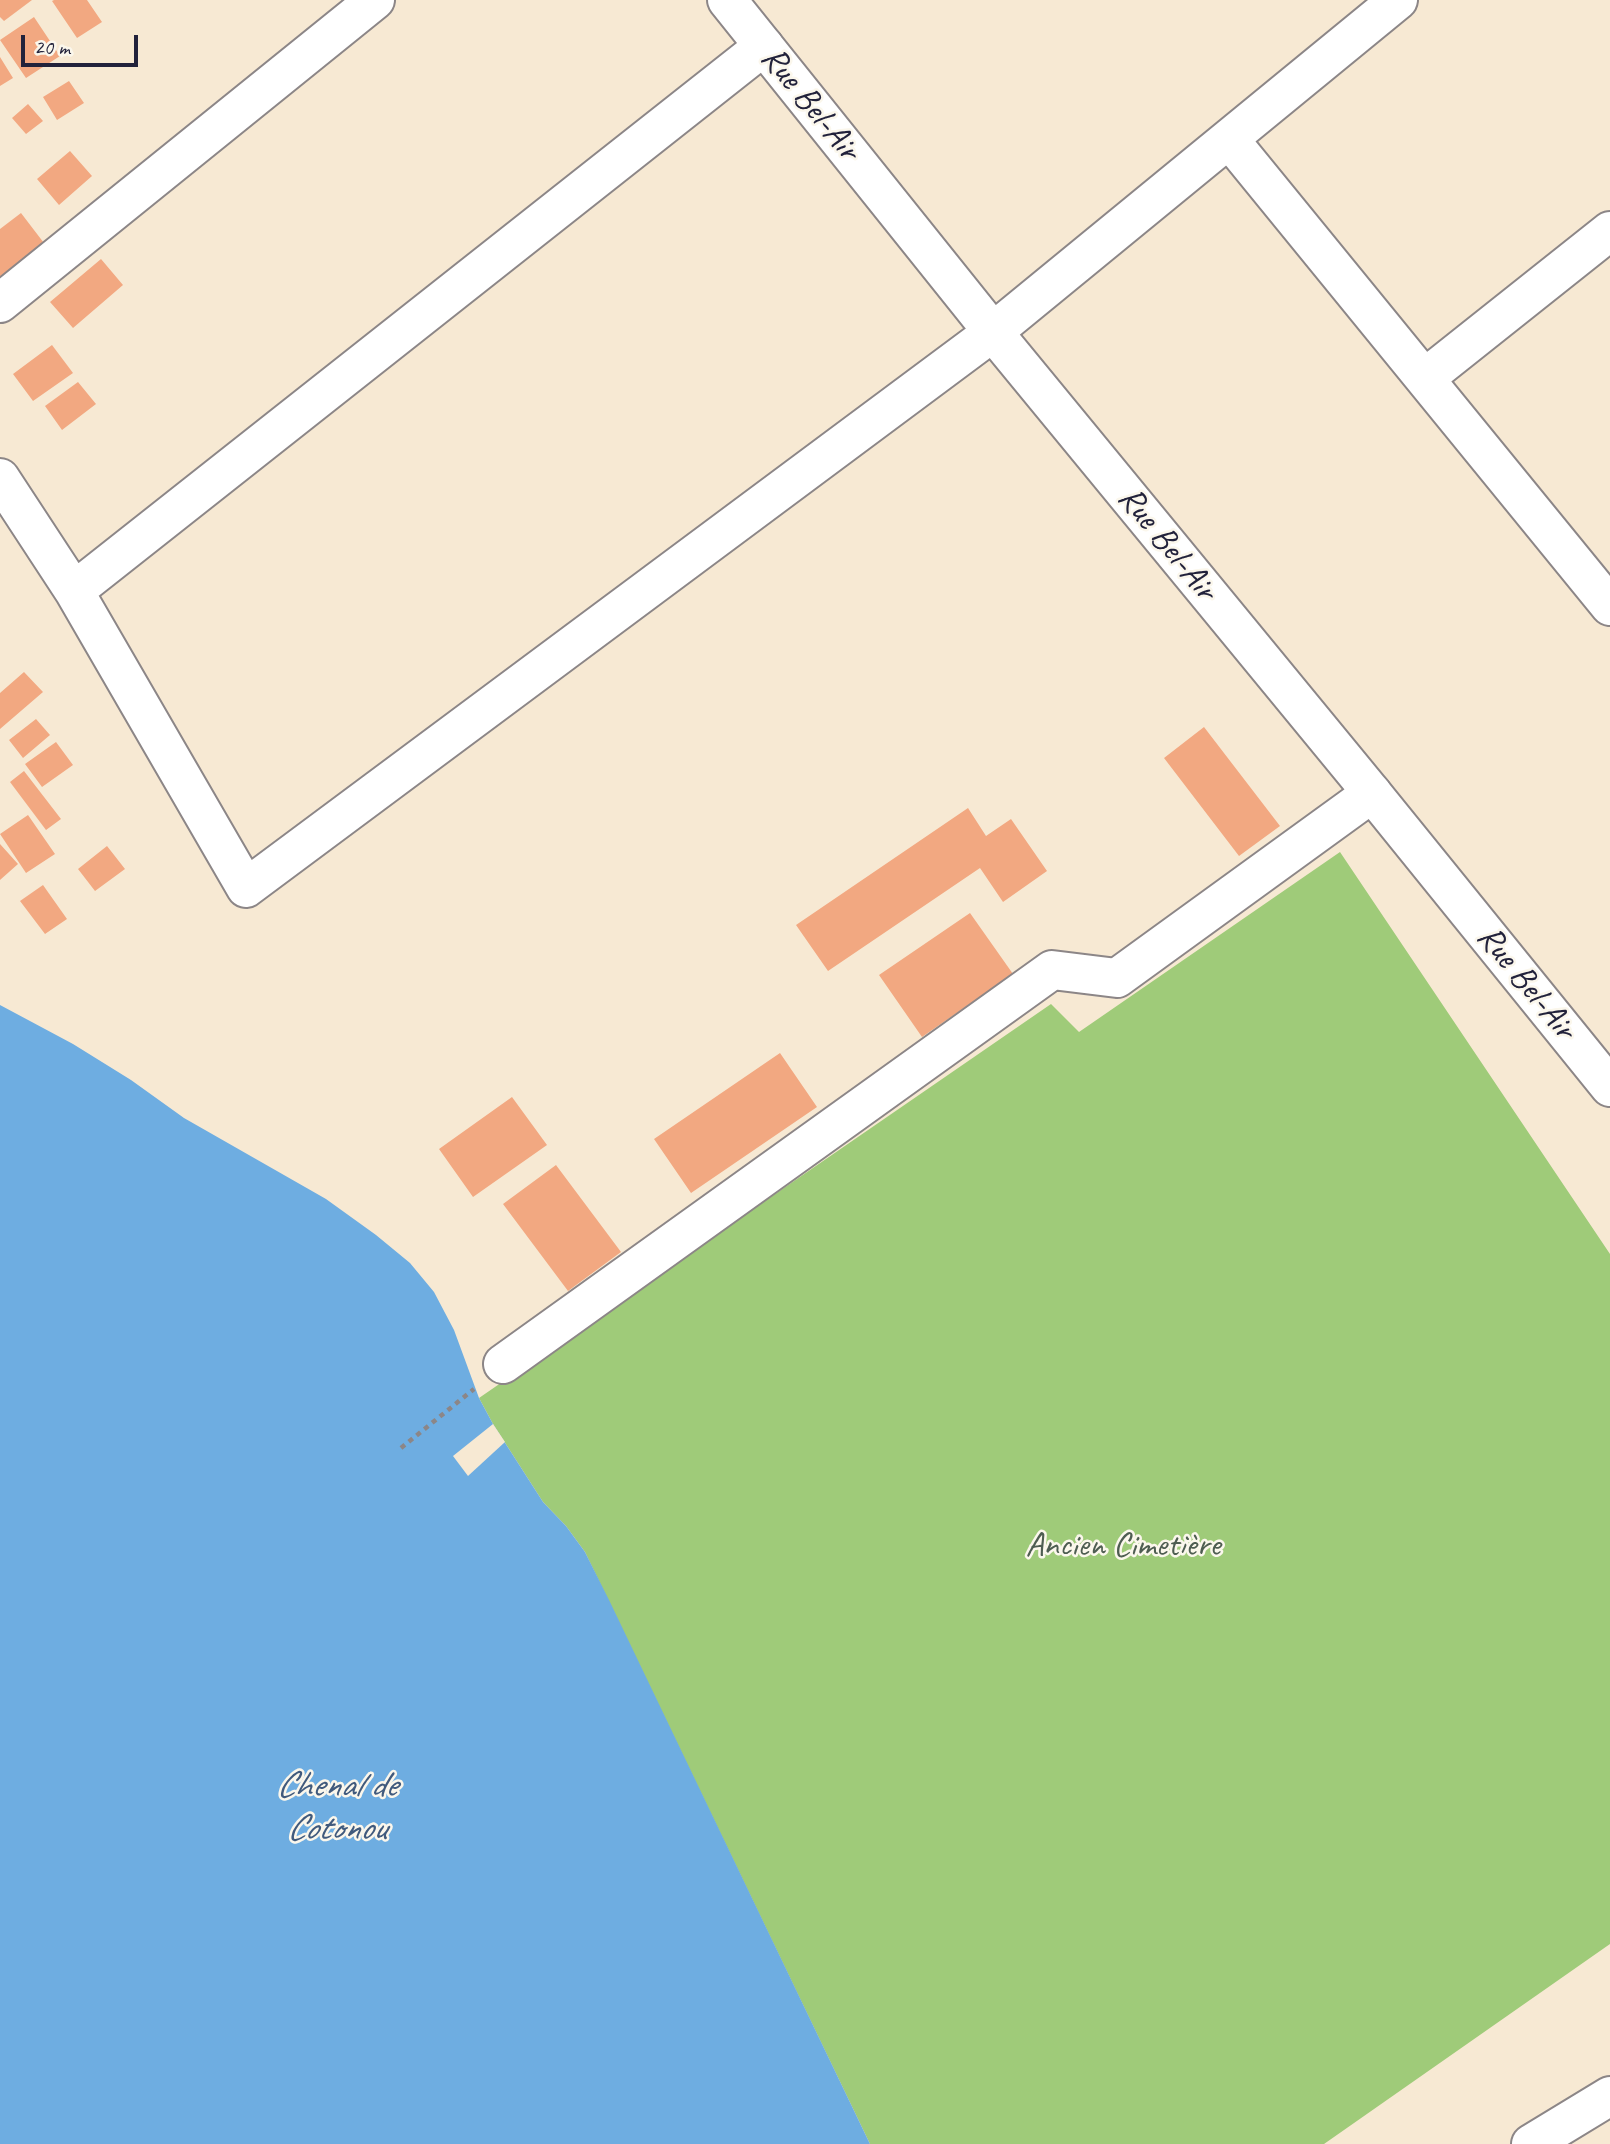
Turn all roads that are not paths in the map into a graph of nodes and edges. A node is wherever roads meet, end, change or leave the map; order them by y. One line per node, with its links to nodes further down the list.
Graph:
1 (375, 0): 7 (main road)
2 (727, 0): 4 (main road, Rue Bel-Air)
3 (1398, 0): 5 (main road)
4 (764, 46): 8 (main road, Rue Bel-Air); 11 (main road)
5 (1229, 139): 8 (main road); 9 (main road)
6 (1605, 246): 9 (main road)
7 (0, 303)
8 (993, 332): 11 (main road); 13 (main road, Rue Bel-Air)
9 (1425, 378): 12 (main road)
10 (0, 478): 11 (main road)
11 (74, 591)
12 (1610, 606)
13 (1372, 793): 14 (main road, Rue Bel-Air); 15 (main road)
14 (1610, 1087)
15 (503, 1364)
16 (1610, 2096): 17 (main road)
17 (1531, 2144)

